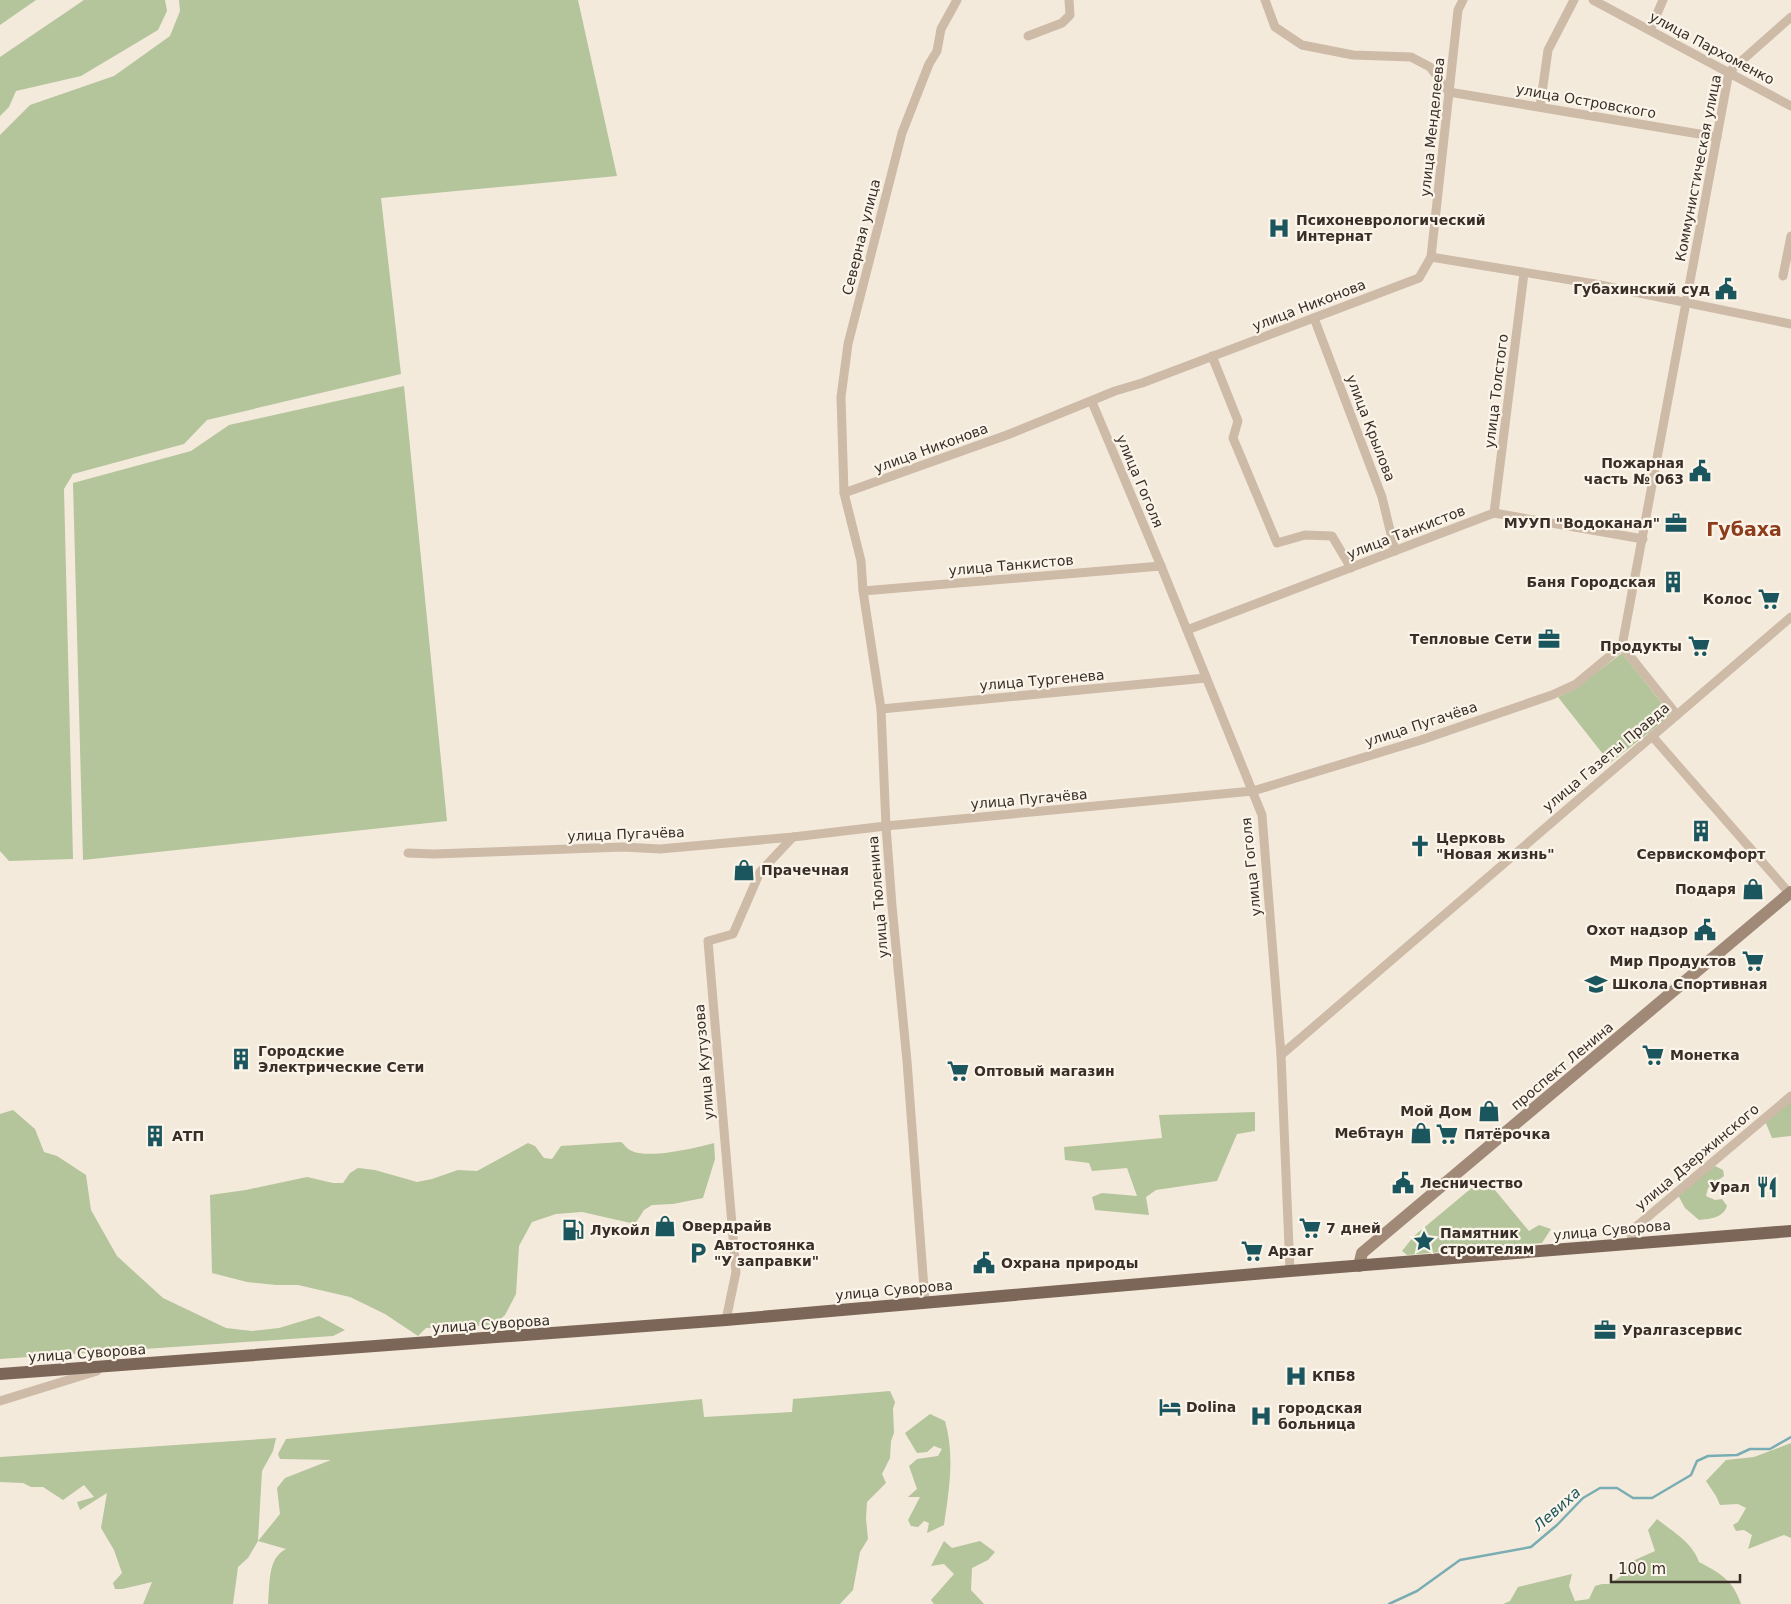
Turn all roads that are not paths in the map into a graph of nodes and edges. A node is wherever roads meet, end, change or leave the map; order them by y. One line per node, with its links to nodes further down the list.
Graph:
1 (957, 0): 25 (street, Северная улица)
2 (1069, 0): 10 (street)
3 (1265, 0): 12 (street)
4 (1464, 0): 12 (street, улица Менделеева)
5 (1574, 0): 14 (street)
6 (1593, 0): 9 (street, улица Пархоменко)
7 (1663, 0): 9 (street)
8 (1791, 17): 11 (street, Коммунистическая улица)
9 (1650, 30): 11 (street, улица Пархоменко)
10 (1028, 36)
11 (1729, 72): 13 (street, улица Пархоменко); 15 (street, Коммунистическая улица)
12 (1449, 92): 14 (street, улица Островского); 17 (street, улица Менделеева)
13 (1791, 106)
14 (1540, 107): 15 (street, улица Островского)
15 (1717, 137): 20 (street, Коммунистическая улица)
16 (1791, 236): 19 (street)
17 (1431, 257): 18 (street); 21 (street, улица Никонова)
18 (1524, 273): 20 (street); 26 (street, улица Толстого)
19 (1783, 276)
20 (1687, 302): 22 (street); 27 (street, Коммунистическая улица)
21 (1314, 318): 23 (street, улица Никонова); 28 (street, улица Крылова)
22 (1791, 324)
23 (1212, 356): 24 (street, улица Никонова); 30 (street)
24 (1092, 402): 25 (street, улица Никонова); 29 (street, улица Гоголя)
25 (844, 493): 31 (street, улица Тюленина)
26 (1494, 512): 27 (street); 28 (street, улица Танкистов)
27 (1643, 539): 34 (street, Коммунистическая улица)
28 (1395, 551): 30 (street, улица Танкистов)
29 (1161, 566): 31 (street, улица Танкистов); 33 (street, улица Гоголя)
30 (1351, 568): 33 (street, улица Танкистов)
31 (863, 591): 36 (street, улица Тюленина)
32 (1791, 617): 37 (street, улица Газеты Правда)
33 (1187, 630): 35 (street, улица Гоголя)
34 (1622, 646): 37 (street); 39 (street, улица Пугачёва)
35 (1206, 678): 36 (street, улица Тургенева); 39 (street, улица Гоголя)
36 (881, 709): 40 (street, улица Тюленина)
37 (1677, 715): 38 (street, улица Газеты Правда)
38 (1652, 736): 43 (street); 44 (street, улица Газеты Правда)
39 (1252, 792): 40 (street, улица Пугачёва); 44 (street, улица Гоголя)
40 (886, 826): 41 (street, улица Пугачёва); 50 (street, улица Тюленина)
41 (793, 837): 42 (street, улица Пугачёва); 51 (street, улица Кутузова)
42 (408, 853)
43 (1790, 893): 48 (main road, проспект Ленина)
44 (1281, 1055): 49 (street, улица Гоголя)
45 (1791, 1096): 47 (street, улица Дзержинского)
46 (1791, 1231): 47 (main road, улица Суворова)
47 (1632, 1244): 48 (main road, улица Суворова)
48 (1359, 1266): 49 (main road, улица Суворова)
49 (1290, 1271): 50 (main road, улица Суворова)
50 (925, 1302): 51 (main road, улица Суворова)
51 (726, 1320): 52 (main road, улица Суворова)
52 (109, 1367): 53 (main road, улица Суворова); 54 (street)
53 (0, 1374)
54 (0, 1401)

